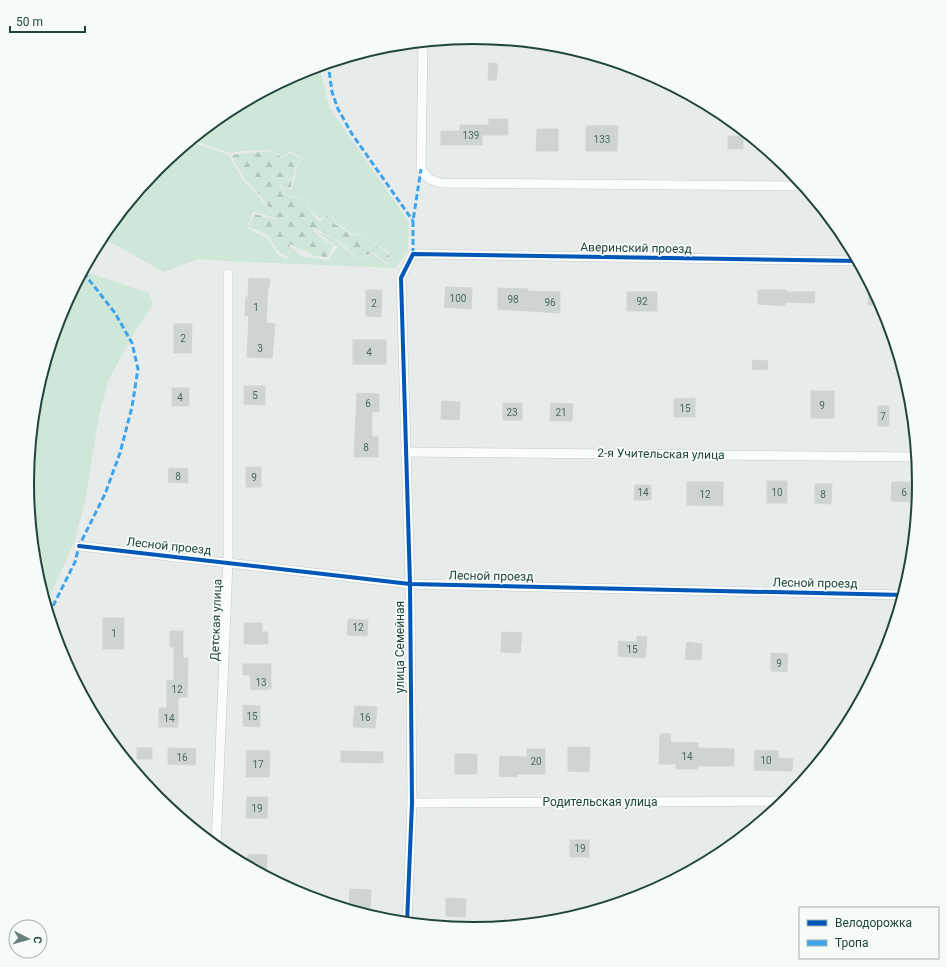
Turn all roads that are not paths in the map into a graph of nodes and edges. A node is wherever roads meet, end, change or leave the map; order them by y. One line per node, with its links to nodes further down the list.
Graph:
1 (423, 47): 2 (street)
2 (796, 186)
3 (413, 254): 4 (street, Аверинский проезд); 6 (street, улица Семейная)
4 (852, 261)
5 (228, 274): 9 (street, Детская улица)
6 (405, 452): 7 (street, 2-я Учительская улица); 10 (street, улица Семейная)
7 (912, 457)
8 (79, 546): 9 (street, Лесной проезд)
9 (228, 563): 10 (street, Лесной проезд); 14 (street, Детская улица)
10 (410, 584): 11 (street, Лесной проезд); 13 (street, улица Семейная)
11 (899, 595)
12 (777, 801): 13 (street, Родительская улица)
13 (412, 803): 15 (street, улица Семейная)
14 (216, 840)
15 (408, 918)

